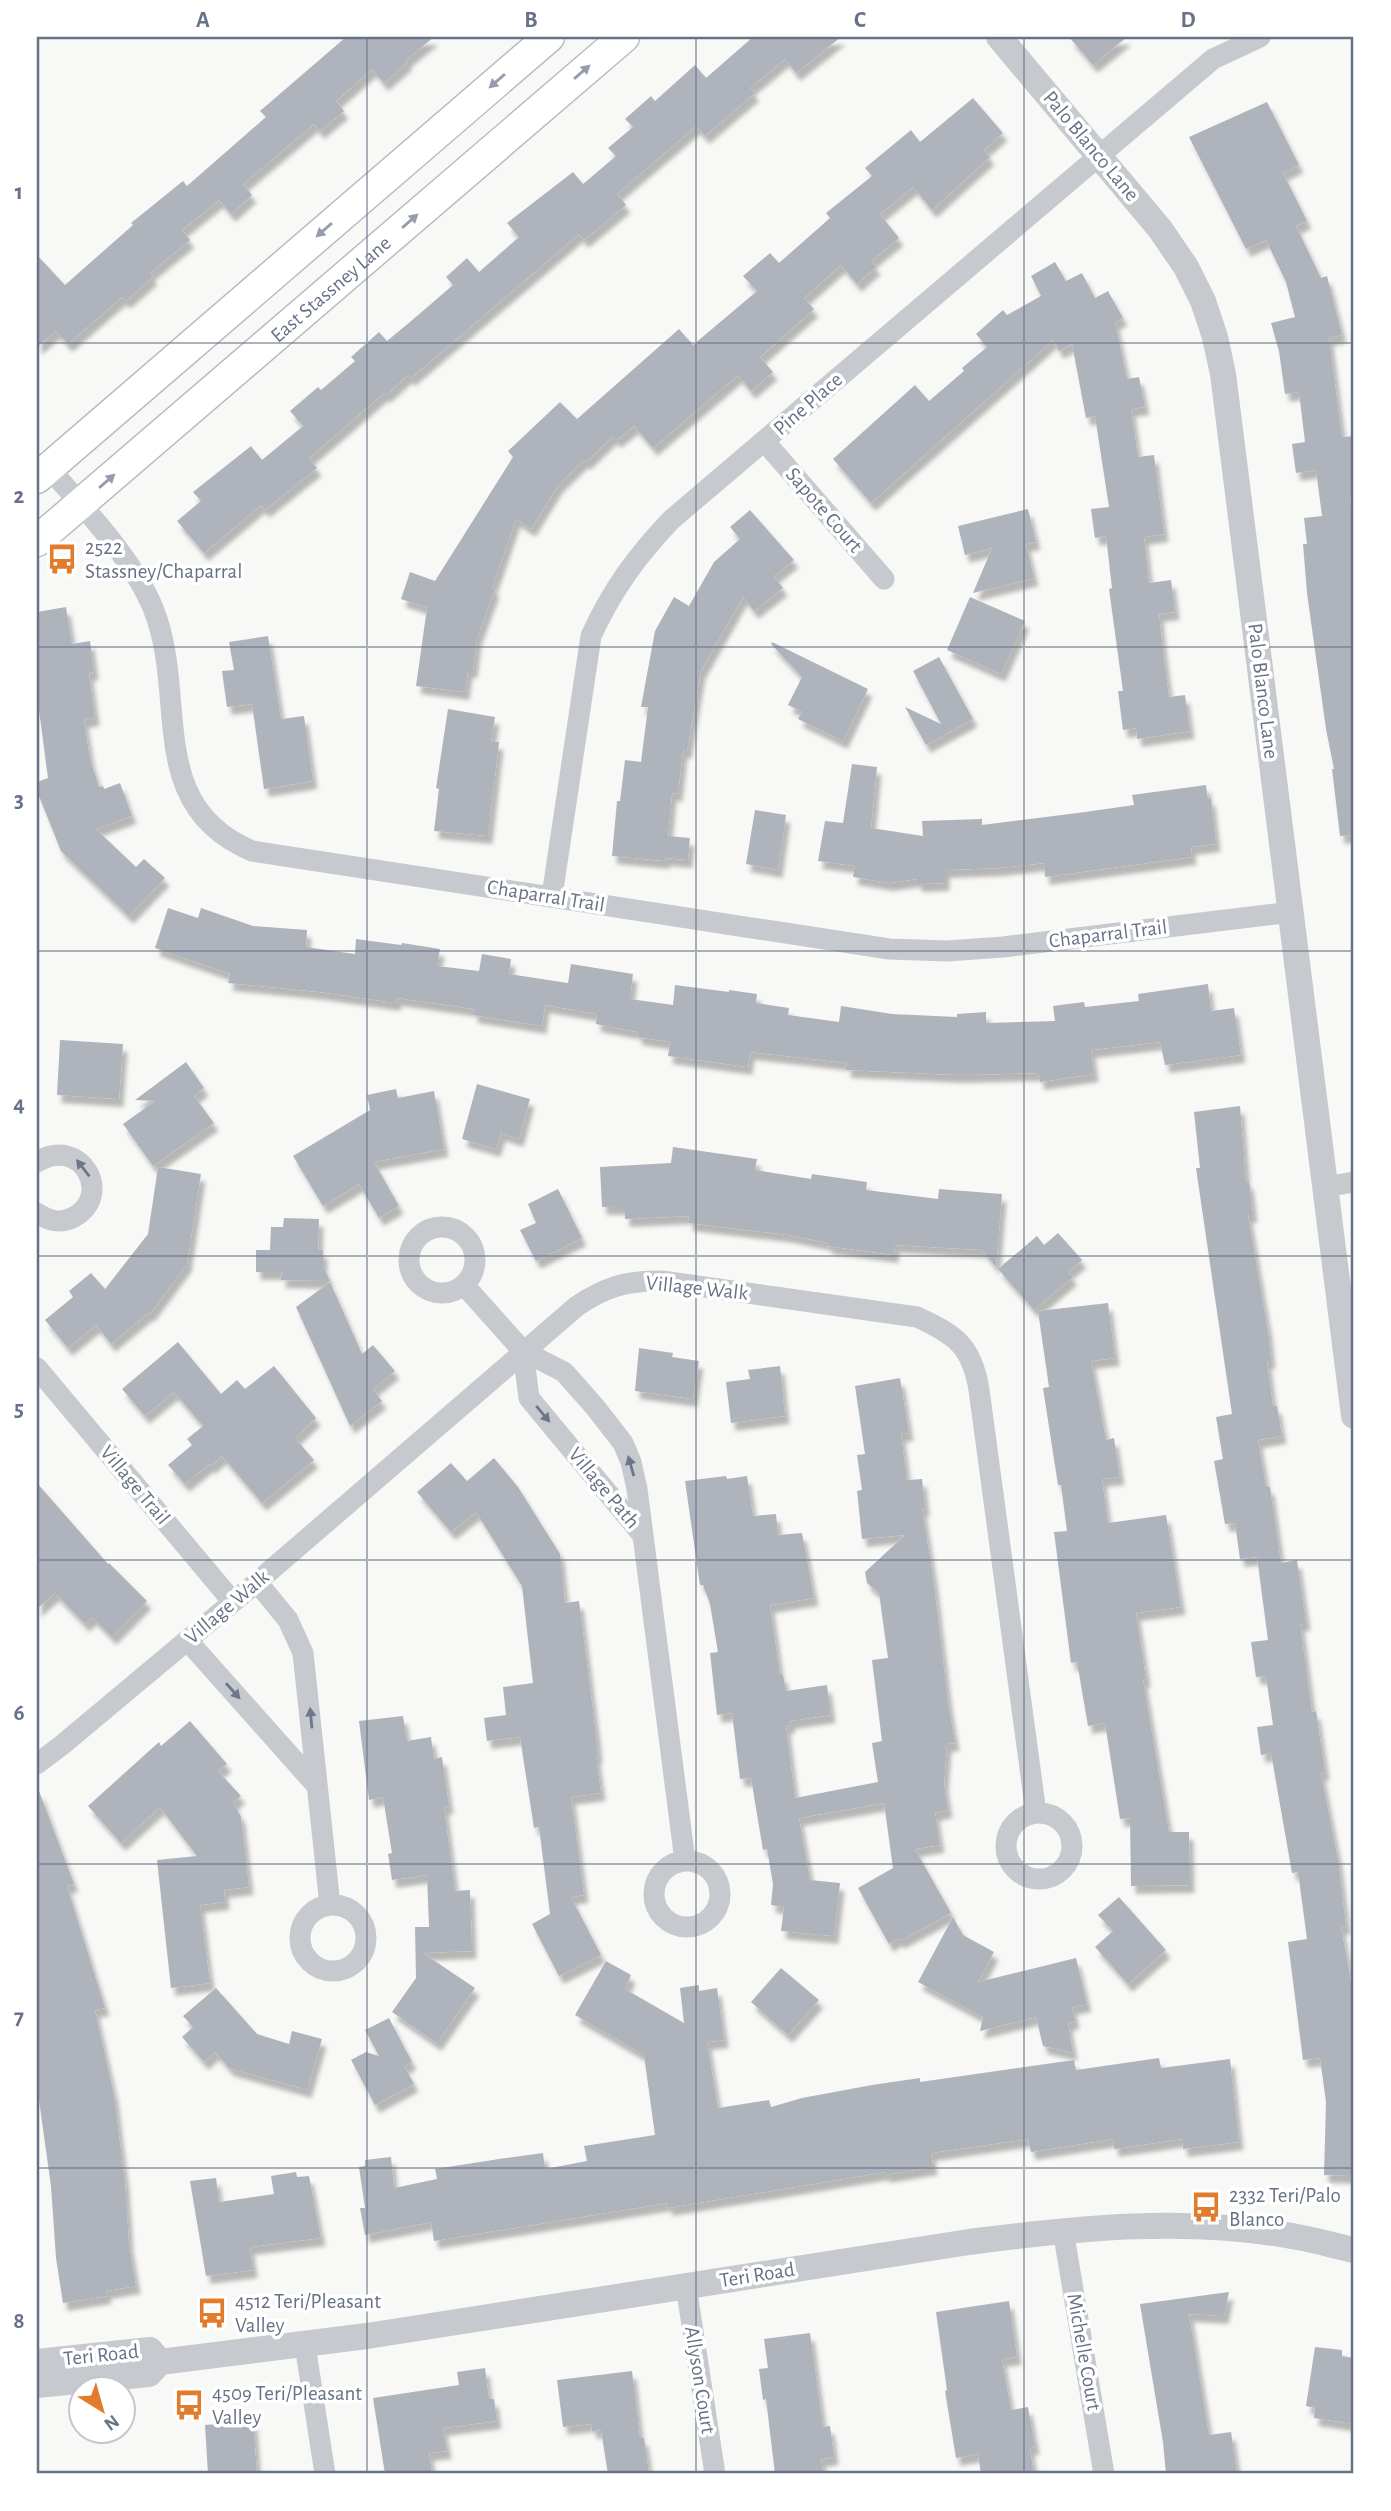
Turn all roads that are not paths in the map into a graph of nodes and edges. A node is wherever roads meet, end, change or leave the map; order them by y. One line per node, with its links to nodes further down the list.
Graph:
1 (549, 37): 7 (main road, one-way to 7)
2 (624, 37): 8 (main road, East Stassney Lane, one-way to 2)
3 (999, 37): 5 (street, Palo Blanco Lane)
4 (1260, 37): 5 (street, Pine Place)
5 (1100, 155): 6 (street, Pine Place); 12 (street, Palo Blanco Lane)
6 (765, 442): 10 (street, Sapote Court); 11 (street, Pine Place)
7 (43, 473): 8 (street, Chaparral Trail)
8 (80, 504): 9 (main road, East Stassney Lane); 11 (street, Chaparral Trail)
9 (37, 541)
10 (884, 579)
11 (552, 896): 12 (street, Chaparral Trail)
12 (1292, 912): 15 (street, Palo Blanco Lane)
13 (37, 1163): 16 (street, one-way to 13)
14 (1354, 1182): 15 (street)
15 (1325, 1187): 20 (street, Palo Blanco Lane)
16 (37, 1213)
17 (464, 1285): 18 (street)
18 (523, 1352): 21 (street, Village Path, one-way to 21); 21 (street, Village Path, one-way to 18); 22 (street, Village Walk); 27 (street, Village Walk)
19 (37, 1368): 23 (street, Village Trail)
20 (1354, 1416)
21 (641, 1534): 28 (street)
22 (257, 1582): 23 (street, Village Walk); 26 (street, one-way to 22)
23 (233, 1602): 24 (street, Village Walk)
24 (187, 1640): 25 (street, Village Walk); 26 (street, one-way to 26)
25 (37, 1764)
26 (317, 1786): 29 (street)
27 (1036, 1813)
28 (685, 1861)
29 (330, 1905)
30 (1063, 2230): 31 (street, Teri Road); 32 (street, Teri Road); 39 (street, Michelle Court)
31 (1354, 2250)
32 (686, 2286): 33 (street, Teri Road); 38 (street, Allyson Court)
33 (304, 2345): 35 (street, Teri Road); 37 (street)
34 (37, 2362): 35 (street, Teri Road)
35 (160, 2362): 36 (street, Teri Road)
36 (37, 2385)
37 (325, 2474)
38 (715, 2474)
39 (1104, 2474)

